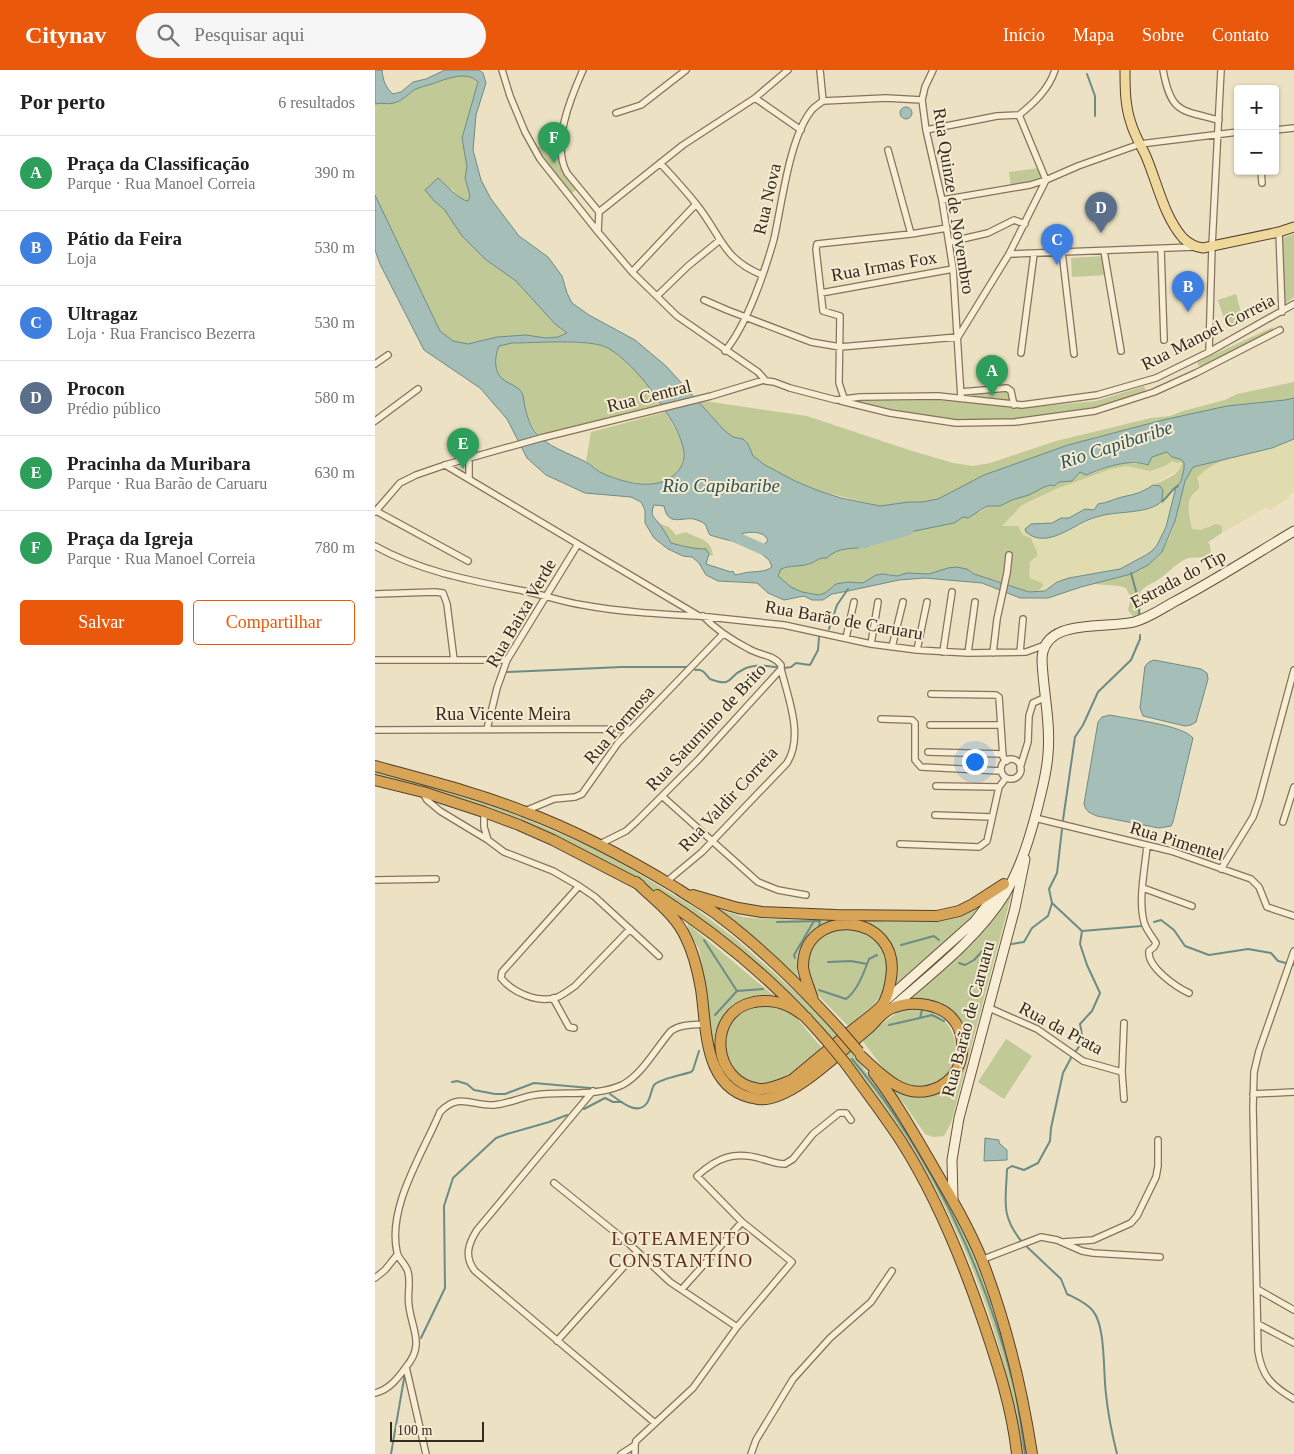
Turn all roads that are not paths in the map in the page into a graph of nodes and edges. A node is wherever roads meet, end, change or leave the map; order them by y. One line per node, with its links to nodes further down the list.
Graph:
1 (583, 70): 31 (street)
2 (686, 70): 14 (street)
3 (787, 70): 11 (street)
4 (821, 70): 13 (street)
5 (933, 70): 12 (street, Rua Quinze de Novembro)
6 (1055, 70): 15 (street)
7 (1125, 70): 23 (main road)
8 (1163, 70): 16 (street)
9 (1221, 70): 16 (street)
10 (503, 71): 35 (street, Rua Manoel Correia)
11 (755, 98): 18 (street); 25 (street)
12 (922, 100): 13 (street); 19 (street, Rua Quinze de Novembro)
13 (823, 101): 18 (street, Rua Nova)
14 (616, 113)
15 (1019, 115): 19 (street); 27 (street)
16 (1219, 120): 22 (street)
17 (1294, 128): 20 (street)
18 (801, 130): 49 (street, Rua Nova)
19 (926, 130): 29 (street, Rua Quinze de Novembro)
20 (1279, 130)
21 (1234, 132): 22 (street)
22 (1219, 133): 23 (street); 40 (street)
23 (1140, 144): 27 (street); 41 (main road)
24 (888, 150): 37 (street)
25 (660, 163): 30 (street); 31 (street)
26 (1261, 175): 28 (street)
27 (1046, 180): 29 (street); 32 (street)
28 (1262, 183)
29 (942, 200): 34 (street, Rua Quinze de Novembro)
30 (696, 204): 38 (street); 48 (street)
31 (599, 212): 35 (street)
32 (1025, 224): 39 (street); 45 (street)
33 (1294, 227): 36 (main road)
34 (947, 228): 37 (street); 39 (street, Rua Quinze de Novembro)
35 (598, 232): 48 (street, Rua Manoel Correia)
36 (1279, 232): 40 (main road); 54 (street)
37 (911, 234): 50 (street)
38 (720, 240): 49 (street); 51 (street)
39 (949, 242): 47 (street, Rua Quinze de Novembro)
40 (1213, 246): 41 (main road); 62 (street)
41 (1198, 247): 42 (street)
42 (1161, 249): 43 (street); 58 (street)
43 (1104, 251): 44 (street); 61 (street)
44 (1062, 252): 46 (street); 64 (street)
45 (1009, 254): 46 (street); 57 (street)
46 (1034, 254): 63 (street)
47 (953, 269): 50 (street, Rua Irmas Fox); 57 (street, Rua Quinze de Novembro)
48 (632, 272): 51 (street, Rua Manoel Correia)
49 (762, 275): 55 (street, Rua Nova)
50 (821, 293): 59 (street)
51 (657, 296): 60 (street, Rua Manoel Correia)
52 (704, 300): 55 (street)
53 (1294, 304): 54 (street, Rua Manoel Correia)
54 (1282, 312): 62 (street, Rua Manoel Correia)
55 (745, 316): 59 (street); 60 (street, Rua Nova)
56 (1280, 330): 71 (street)
57 (958, 337): 59 (street); 69 (street, Rua Quinze de Novembro)
58 (1164, 340)
59 (840, 347): 70 (street)
60 (725, 351): 67 (street, Rua Manoel Correia)
61 (1121, 351)
62 (1209, 352): 72 (street, Rua Manoel Correia)
63 (1021, 353)
64 (1075, 354)
65 (388, 355): 66 (street)
66 (375, 364)
67 (764, 380): 71 (street, Rua Manoel Correia); 74 (street, Rua Central)
68 (419, 389): 73 (street)
69 (961, 395): 70 (street, Rua Manoel Correia); 72 (street, Rua Manoel Correia); 72 (street)
70 (844, 398): 71 (street, Rua Manoel Correia)
71 (836, 400)
72 (1013, 405)
73 (375, 421)
74 (469, 457): 75 (street); 76 (street)
75 (445, 465): 76 (street, Rua Barão de Caruaru); 77 (street)
76 (469, 478): 79 (street, Rua Barão de Caruaru)
77 (375, 511): 82 (street)
78 (1294, 531): 99 (street, Estrada do Tip)
79 (578, 544): 85 (street, Rua Baixa Verde); 86 (street, Rua Barão de Caruaru)
80 (375, 546): 85 (street)
81 (1009, 554): 102 (street)
82 (468, 562)
83 (952, 592): 101 (street)
84 (375, 594): 106 (street)
85 (547, 596): 92 (street); 107 (street, Rua Baixa Verde)
86 (676, 602): 92 (street); 93 (street, Rua Barão de Caruaru)
87 (853, 602): 96 (street)
88 (879, 602): 97 (street)
89 (903, 602): 98 (street)
90 (927, 602): 100 (street)
91 (975, 602): 104 (street)
92 (673, 615): 93 (street)
93 (701, 616): 95 (street, Rua Saturnino de Brito); 96 (street, Rua Barão de Caruaru)
94 (1023, 619): 103 (street)
95 (723, 634): 108 (street, Rua Saturnino de Brito); 115 (street, Rua Formosa)
96 (846, 638): 97 (street, Rua Barão de Caruaru)
97 (871, 644): 98 (street, Rua Barão de Caruaru)
98 (892, 647): 100 (street, Rua Barão de Caruaru)
99 (1043, 649): 103 (street, Rua Barão de Caruaru); 111 (street, Rua Barão de Caruaru)
100 (917, 650): 101 (street, Rua Barão de Caruaru)
101 (943, 652): 104 (street, Rua Barão de Caruaru)
102 (993, 652): 103 (street, Rua Barão de Caruaru); 104 (street, Rua Barão de Caruaru)
103 (1023, 652)
104 (968, 653)
105 (375, 660): 106 (street)
106 (454, 660): 107 (street)
107 (507, 660): 116 (street, Rua Baixa Verde)
108 (781, 669): 132 (street, Rua Saturnino de Brito); 141 (street, Rua Valdir Correia)
109 (1294, 670): 146 (street)
110 (931, 694): 114 (street)
111 (1047, 697): 119 (street); 137 (street, Rua Barão de Caruaru)
112 (881, 719): 125 (street)
113 (931, 725): 114 (street)
114 (1001, 725): 120 (street)
115 (631, 728): 116 (street, Rua Vicente Meira); 133 (street, Rua Formosa)
116 (487, 729): 117 (street, Rua Vicente Meira)
117 (375, 730)
118 (928, 752): 120 (street)
119 (1025, 752): 122 (street); 124 (street)
120 (1003, 754): 121 (street)
121 (1007, 760): 122 (street); 125 (street)
122 (1015, 761): 124 (street)
123 (375, 766): 133 (highway)
124 (1020, 768): 126 (street)
125 (1001, 770): 126 (street)
126 (1006, 778): 129 (street)
127 (375, 780): 131 (highway)
128 (936, 786): 129 (street)
129 (999, 787): 136 (street)
130 (1294, 787): 138 (street)
131 (423, 792): 134 (highway); 140 (street)
132 (662, 796): 141 (street); 143 (street, Rua Saturnino de Brito)
133 (525, 811): 143 (highway)
134 (484, 812): 140 (street); 149 (highway)
135 (935, 815): 136 (street)
136 (992, 817): 142 (street)
137 (1035, 818): 139 (street, Rua Barão de Caruaru); 144 (street, Rua Pimentel)
138 (1283, 822)
139 (1031, 835): 145 (street, Rua Barão de Caruaru); 151 (street)
140 (488, 840): 152 (street)
141 (712, 840): 150 (street, Rua Valdir Correia); 155 (street)
142 (900, 844)
143 (599, 845): 150 (highway)
144 (1147, 846): 146 (street, Rua Pimentel); 153 (street)
145 (1027, 847): 164 (street, Rua Barão de Caruaru); 165 (street, Rua Barão de Caruaru)
146 (1221, 869): 157 (street, Rua Pimentel)
147 (375, 880): 148 (street)
148 (436, 880)
149 (636, 882): 166 (highway); 168 (highway)
150 (666, 882): 154 (highway)
151 (1004, 884): 154 (highway); 164 (street)
152 (579, 886): 158 (street); 162 (street)
153 (1143, 888): 156 (street); 161 (street)
154 (677, 889): 163 (highway)
155 (806, 895)
156 (1193, 906)
157 (1294, 916)
158 (630, 930): 160 (street); 162 (street)
159 (1294, 951): 174 (street)
160 (659, 956)
161 (1189, 993)
162 (553, 998): 169 (street)
163 (813, 1000): 164 (highway); 170 (highway, bridge)
164 (886, 1007): 166 (highway); 168 (highway); 170 (highway)
165 (987, 1007): 171 (street, Rua da Prata); 179 (street, Rua Barão de Caruaru)
166 (807, 1018): 204 (highway, bridge)
167 (1124, 1023): 171 (street)
168 (705, 1024): 172 (street)
169 (574, 1028)
170 (860, 1054): 179 (highway)
171 (1122, 1072): 175 (street)
172 (593, 1091): 183 (street); 193 (street)
173 (1294, 1092): 174 (street)
174 (1253, 1094): 189 (street)
175 (1124, 1099)
176 (851, 1120): 180 (street)
177 (1158, 1140): 181 (street)
178 (554, 1183): 182 (street)
179 (953, 1200): 185 (highway)
180 (742, 1222): 188 (street); 192 (street)
181 (1061, 1242): 184 (street); 185 (street)
182 (637, 1252): 188 (street); 193 (street)
183 (397, 1254): 187 (street); 195 (street)
184 (1160, 1257)
185 (981, 1260): 205 (highway)
186 (891, 1271): 203 (street)
187 (375, 1278)
188 (681, 1289): 192 (street)
189 (1257, 1289): 190 (street); 191 (street)
190 (1294, 1310)
191 (1257, 1324): 194 (street); 197 (street)
192 (737, 1327): 198 (street)
193 (557, 1341): 198 (street)
194 (1294, 1343)
195 (406, 1367): 196 (street); 200 (street)
196 (375, 1393)
197 (1294, 1399)
198 (655, 1423): 199 (street)
199 (635, 1445): 201 (street); 202 (street)
200 (426, 1454)
201 (621, 1454)
202 (635, 1454)
203 (751, 1454)
204 (1017, 1454)
205 (1032, 1454)

